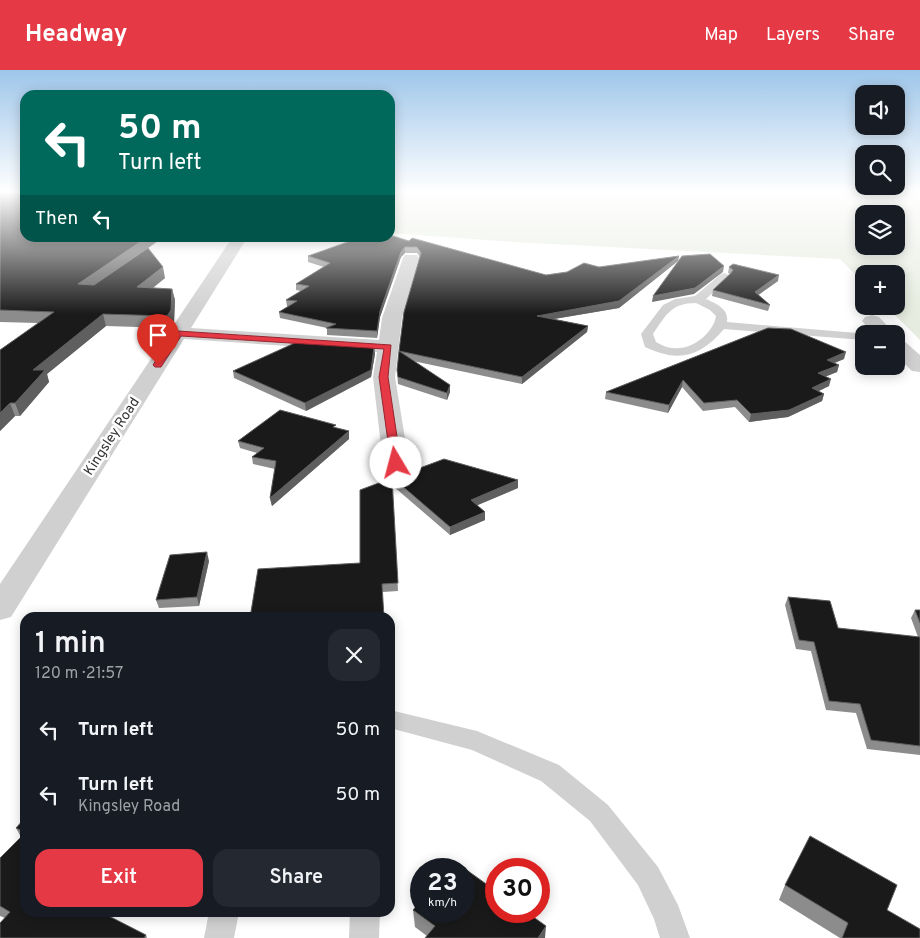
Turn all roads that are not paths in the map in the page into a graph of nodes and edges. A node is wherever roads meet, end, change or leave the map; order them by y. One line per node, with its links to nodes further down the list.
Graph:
1 (236, 242): 7 (street, Kingsley Road)
2 (411, 258): 8 (street)
3 (725, 276): 4 (lane)
4 (698, 300): 5 (lane); 5 (lane)
5 (721, 325): 6 (lane)
6 (855, 329)
7 (178, 334): 8 (street); 10 (street, Kingsley Road)
8 (388, 347): 9 (street)
9 (396, 463)
10 (0, 609)
11 (395, 720): 16 (lane)
12 (223, 917): 14 (lane)
13 (365, 917): 15 (lane)
14 (219, 938)
15 (364, 938)
16 (675, 938)

